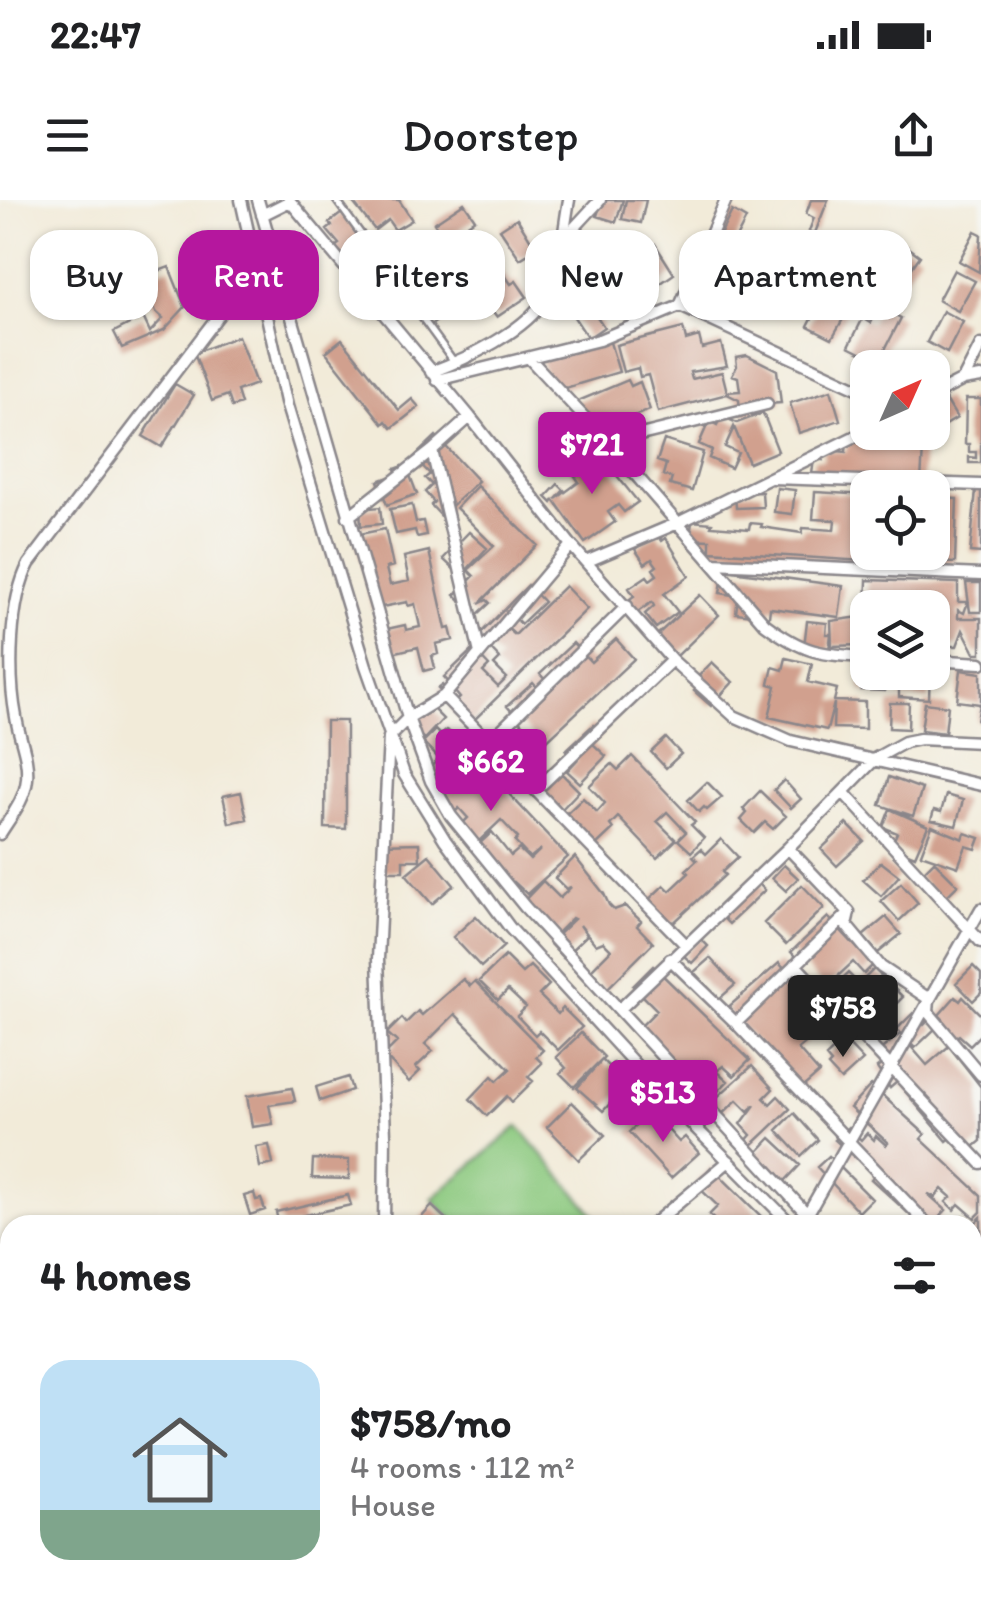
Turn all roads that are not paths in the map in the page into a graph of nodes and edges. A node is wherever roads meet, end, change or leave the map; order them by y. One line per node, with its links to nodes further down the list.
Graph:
1 (241, 200): 9 (street)
2 (258, 200): 8 (street)
3 (336, 200): 20 (lane)
4 (570, 200): 10 (street)
5 (600, 200): 11 (street)
6 (726, 200): 12 (street)
7 (289, 201): 8 (street); 21 (street)
8 (262, 215): 33 (street)
9 (248, 230)
10 (564, 230)
11 (572, 230)
12 (713, 230)
13 (679, 306): 19 (street)
14 (215, 320): 54 (street)
15 (268, 320): 47 (street)
16 (526, 320): 20 (street)
17 (710, 320): 24 (street)
18 (981, 345): 23 (street)
19 (529, 358): 21 (street); 29 (street)
20 (455, 363): 21 (street)
21 (433, 376): 27 (street)
22 (981, 377): 23 (street)
23 (963, 380): 25 (street)
24 (850, 385)
25 (950, 387)
26 (768, 404): 29 (street)
27 (470, 417): 30 (street); 35 (street)
28 (850, 439): 31 (street)
29 (608, 443): 34 (street)
30 (432, 451): 33 (street); 40 (street)
31 (770, 478): 32 (street); 34 (street)
32 (981, 485)
33 (348, 517): 46 (street)
34 (678, 523): 36 (street); 37 (street)
35 (571, 545): 36 (street); 40 (street)
36 (588, 561): 39 (street)
37 (713, 564): 38 (street); 41 (street)
38 (981, 575)
39 (628, 606): 42 (street); 48 (street)
40 (480, 653): 45 (street)
41 (850, 656)
42 (672, 660): 50 (street); 52 (street)
43 (950, 661): 44 (street)
44 (981, 663)
45 (444, 696): 46 (street); 48 (street)
46 (408, 718): 47 (street); 64 (street)
47 (389, 738): 69 (street); 72 (street)
48 (489, 742): 52 (street)
49 (981, 742): 50 (street)
50 (876, 758): 51 (street); 53 (street)
51 (981, 785)
52 (536, 790): 60 (street)
53 (844, 793): 55 (street); 58 (street)
54 (0, 834)
55 (788, 848): 57 (street); 60 (street)
56 (981, 910): 58 (street)
57 (849, 912): 62 (street); 63 (street)
58 (969, 930): 59 (street); 63 (street)
59 (981, 942)
60 (685, 944): 61 (street)
61 (670, 959): 64 (street); 65 (street)
62 (795, 965): 65 (street); 66 (street)
63 (929, 999): 66 (street); 67 (street)
64 (620, 1009): 71 (street)
65 (736, 1023): 68 (street)
66 (891, 1070): 68 (street); 70 (street)
67 (981, 1075)
68 (850, 1141): 71 (street); 75 (street)
69 (729, 1162): 73 (street); 74 (street)
70 (981, 1163)
71 (807, 1214)
72 (384, 1215)
73 (664, 1215)
74 (782, 1215)
75 (919, 1215)

